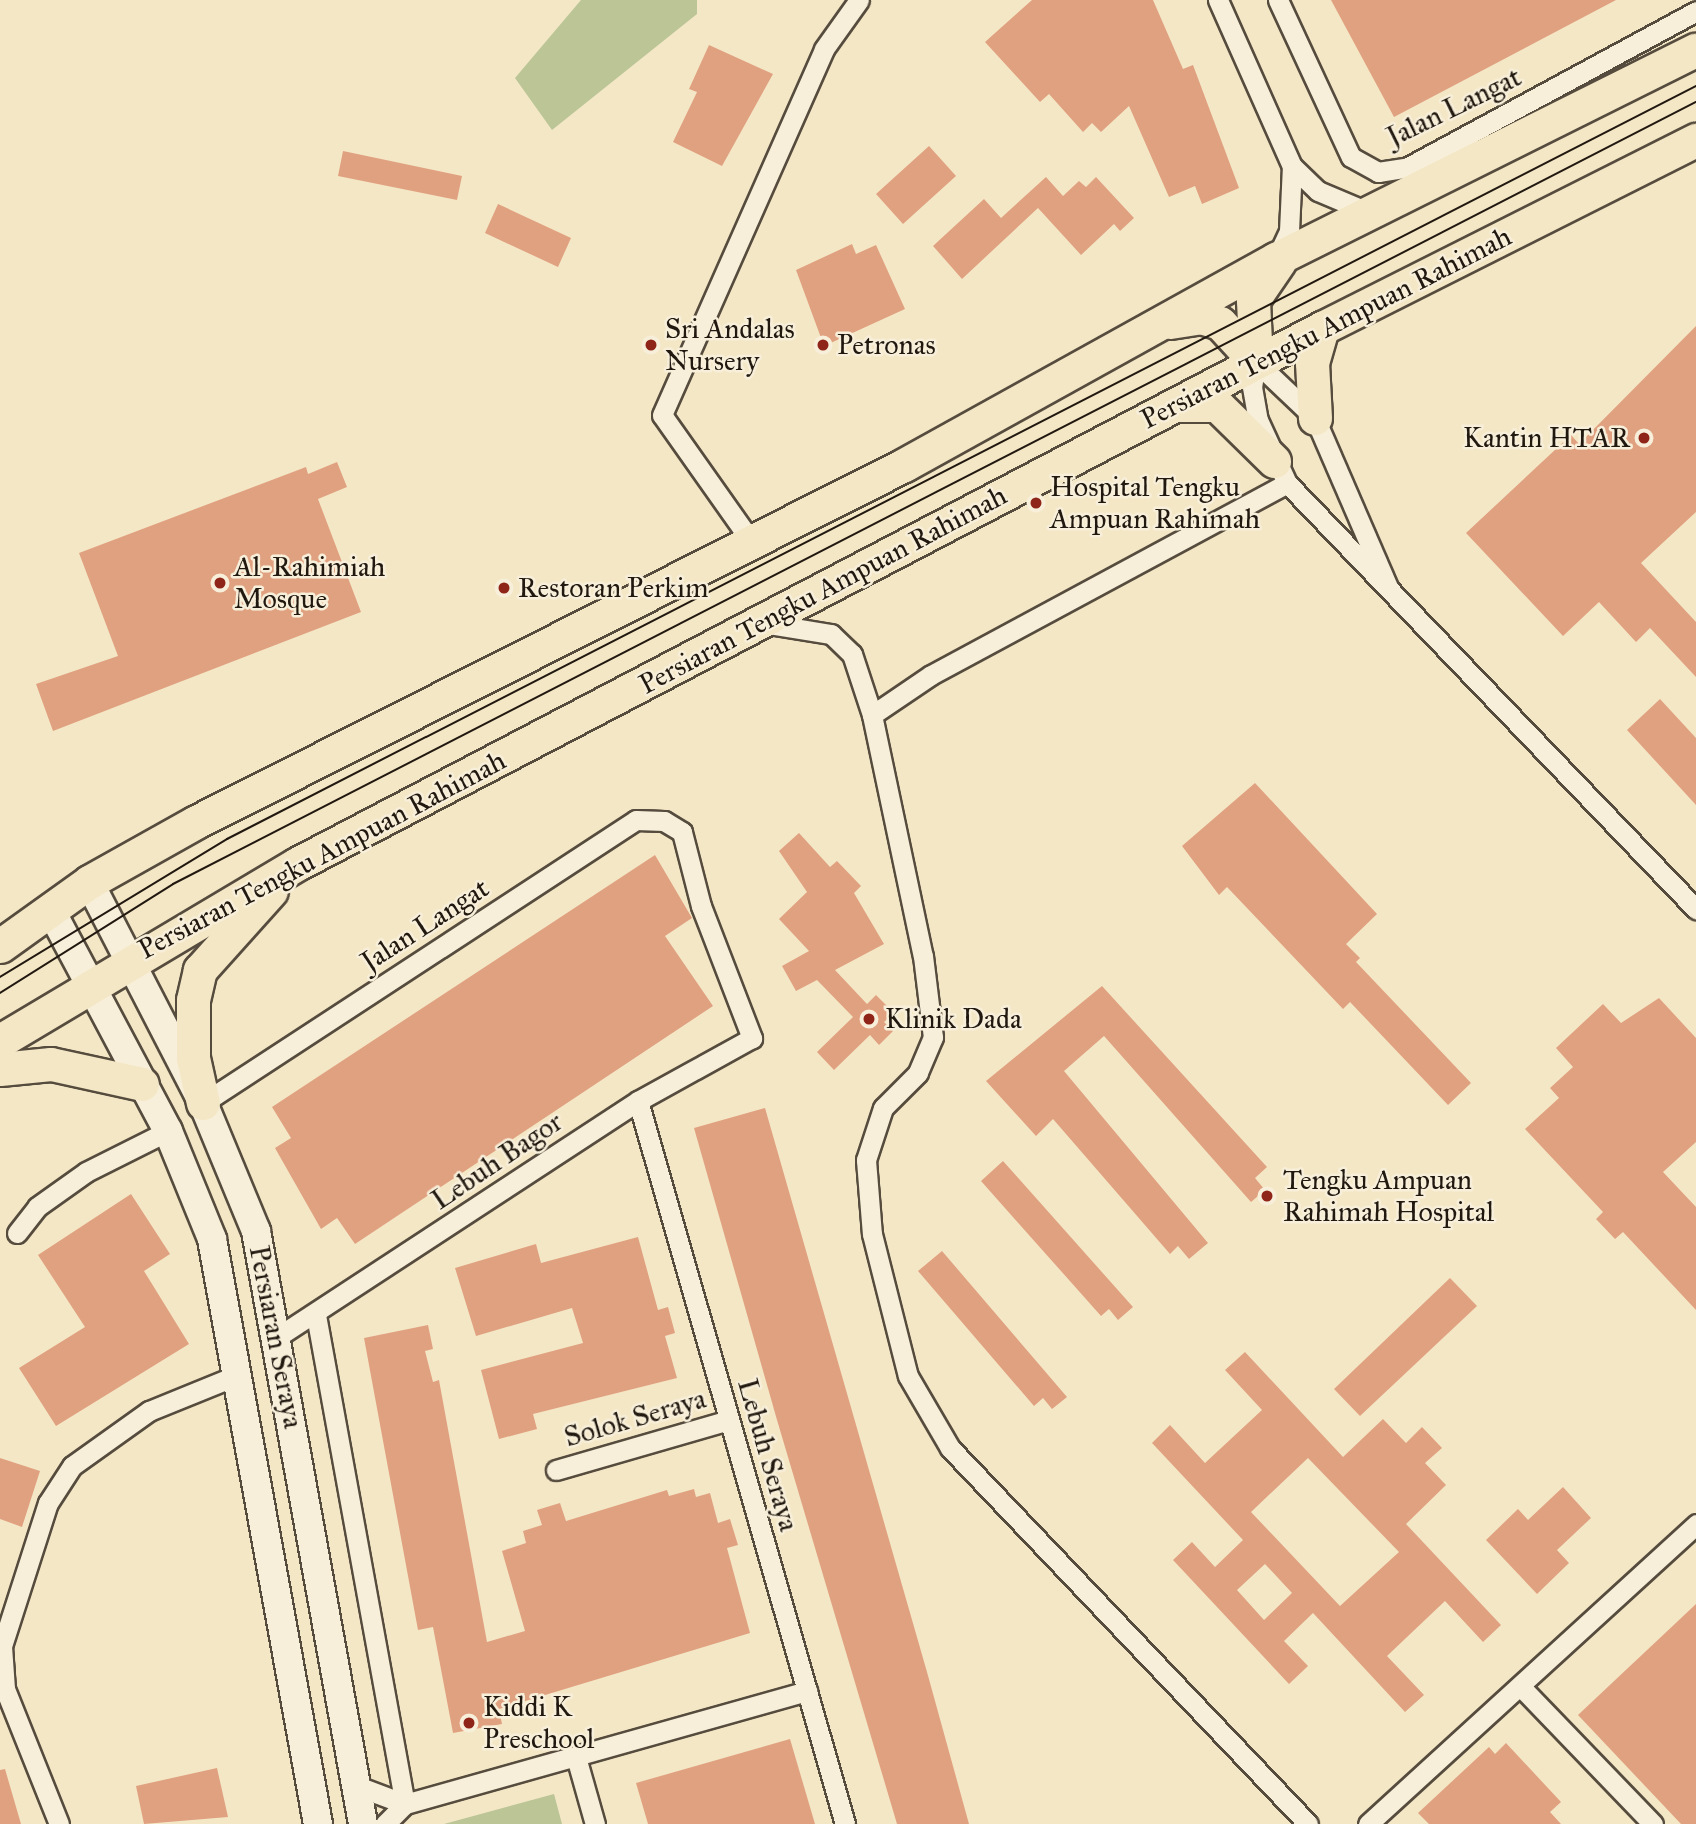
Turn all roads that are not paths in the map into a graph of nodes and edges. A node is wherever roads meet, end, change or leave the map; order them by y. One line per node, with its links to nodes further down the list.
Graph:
1 (859, 0): 16 (street)
2 (1278, 0): 4 (street, Jalan Langat)
3 (1219, 1): 7 (street)
4 (1696, 10)
5 (1696, 50): 8 (highway)
6 (1696, 140): 11 (highway, Persiaran Tengku Ampuan Rahimah)
7 (1292, 166): 8 (street); 9 (street)
8 (1370, 213): 9 (highway)
9 (1281, 256): 10 (highway); 12 (highway)
10 (1164, 323): 12 (highway); 16 (highway)
11 (1322, 328): 12 (highway, Persiaran Tengku Ampuan Rahimah); 14 (highway)
12 (1256, 362): 13 (highway, Persiaran Tengku Ampuan Rahimah); 14 (street); 15 (street)
13 (1173, 405): 15 (highway); 18 (highway, Persiaran Tengku Ampuan Rahimah)
14 (1315, 418): 17 (street)
15 (1281, 472): 17 (street); 19 (street)
16 (751, 541): 22 (highway)
17 (1388, 587): 24 (street)
18 (763, 623): 19 (street); 21 (highway, Persiaran Tengku Ampuan Rahimah)
19 (872, 715): 54 (street)
20 (682, 832): 31 (street, Lebuh Bagor); 32 (street, Jalan Langat)
21 (297, 863): 26 (highway, Persiaran Tengku Ampuan Rahimah); 32 (highway)
22 (89, 882): 23 (highway); 26 (main road, Persiaran Seraya)
23 (50, 909): 25 (highway); 27 (main road, Persiaran Seraya)
24 (1696, 909)
25 (0, 946)
26 (128, 960): 27 (highway, Persiaran Tengku Ampuan Rahimah); 32 (main road, Persiaran Seraya)
27 (88, 987): 28 (highway, Persiaran Tengku Ampuan Rahimah); 30 (main road, Persiaran Seraya)
28 (0, 1041)
29 (0, 1069): 30 (highway)
30 (142, 1084): 33 (main road, Persiaran Seraya)
31 (638, 1101): 35 (street, Lebuh Bagor); 38 (street, Lebuh Seraya)
32 (203, 1102): 36 (main road, Persiaran Seraya)
33 (168, 1131): 34 (street); 37 (main road, Persiaran Seraya)
34 (17, 1233)
35 (316, 1315): 36 (street, Lebuh Bagor); 47 (street, Persiaran Seraya)
36 (278, 1337): 41 (main road, Persiaran Seraya)
37 (240, 1374): 42 (main road, Persiaran Seraya); 48 (street)
38 (729, 1420): 39 (street, Solok Seraya); 44 (street, Lebuh Seraya)
39 (556, 1470)
40 (1696, 1524): 43 (street)
41 (318, 1577): 42 (main road); 46 (main road, Persiaran Seraya)
42 (276, 1583): 49 (main road, Persiaran Seraya)
43 (1522, 1688): 55 (street); 56 (street)
44 (807, 1691): 45 (street); 53 (street, Lebuh Seraya)
45 (576, 1757): 47 (street); 52 (street)
46 (357, 1786): 47 (street); 50 (main road, Persiaran Seraya)
47 (405, 1804): 51 (street)
48 (59, 1824)
49 (318, 1824)
50 (363, 1824)
51 (385, 1824)
52 (595, 1824)
53 (845, 1824)
54 (1308, 1824)
55 (1368, 1824)
56 (1653, 1824)

